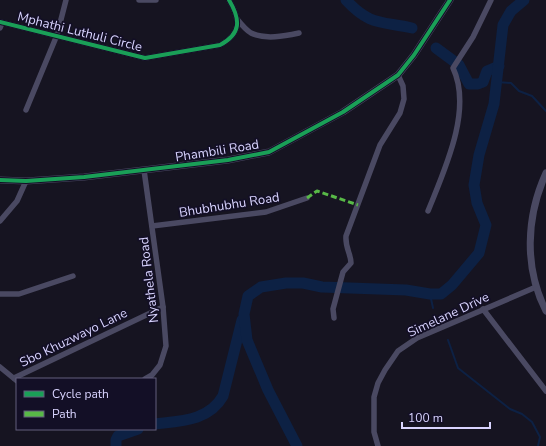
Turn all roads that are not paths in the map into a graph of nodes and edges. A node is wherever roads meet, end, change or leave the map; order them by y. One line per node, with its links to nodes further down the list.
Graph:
1 (66, 0): 10 (street)
2 (139, 0): 3 (street)
3 (156, 0)
4 (229, 0): 7 (street)
5 (450, 0): 11 (street, Phambili Road)
6 (491, 0): 20 (street)
7 (237, 19): 9 (street); 10 (street, Mphathi Luthuli Circle)
8 (1, 24): 10 (street, Mphathi Luthuli Circle)
9 (299, 33)
10 (57, 35): 12 (street)
11 (398, 75): 13 (street, Phambili Road); 29 (street)
12 (26, 110)
13 (144, 170): 16 (street, Phambili Road); 22 (street, Nyathela Road)
14 (546, 174): 19 (street)
15 (0, 180): 16 (street, Phambili Road)
16 (26, 181): 21 (street)
17 (546, 184): 19 (street)
18 (307, 198): 22 (street, Bhubhubhu Road)
19 (535, 203): 24 (street)
20 (428, 211)
21 (0, 221)
22 (152, 226): 26 (street, Nyathela Road)
23 (73, 276): 25 (street)
24 (536, 287): 27 (street, Simelane Drive); 28 (street)
25 (0, 294)
26 (163, 307): 31 (street, Sbo Khuzwayo Lane); 32 (street, Nyathela Road)
27 (483, 309): 34 (street); 35 (street, Simelane Drive)
28 (546, 311)
29 (334, 318)
30 (0, 367): 33 (street)
31 (17, 378)
32 (146, 378)
33 (15, 379)
34 (546, 391)
35 (378, 446)

